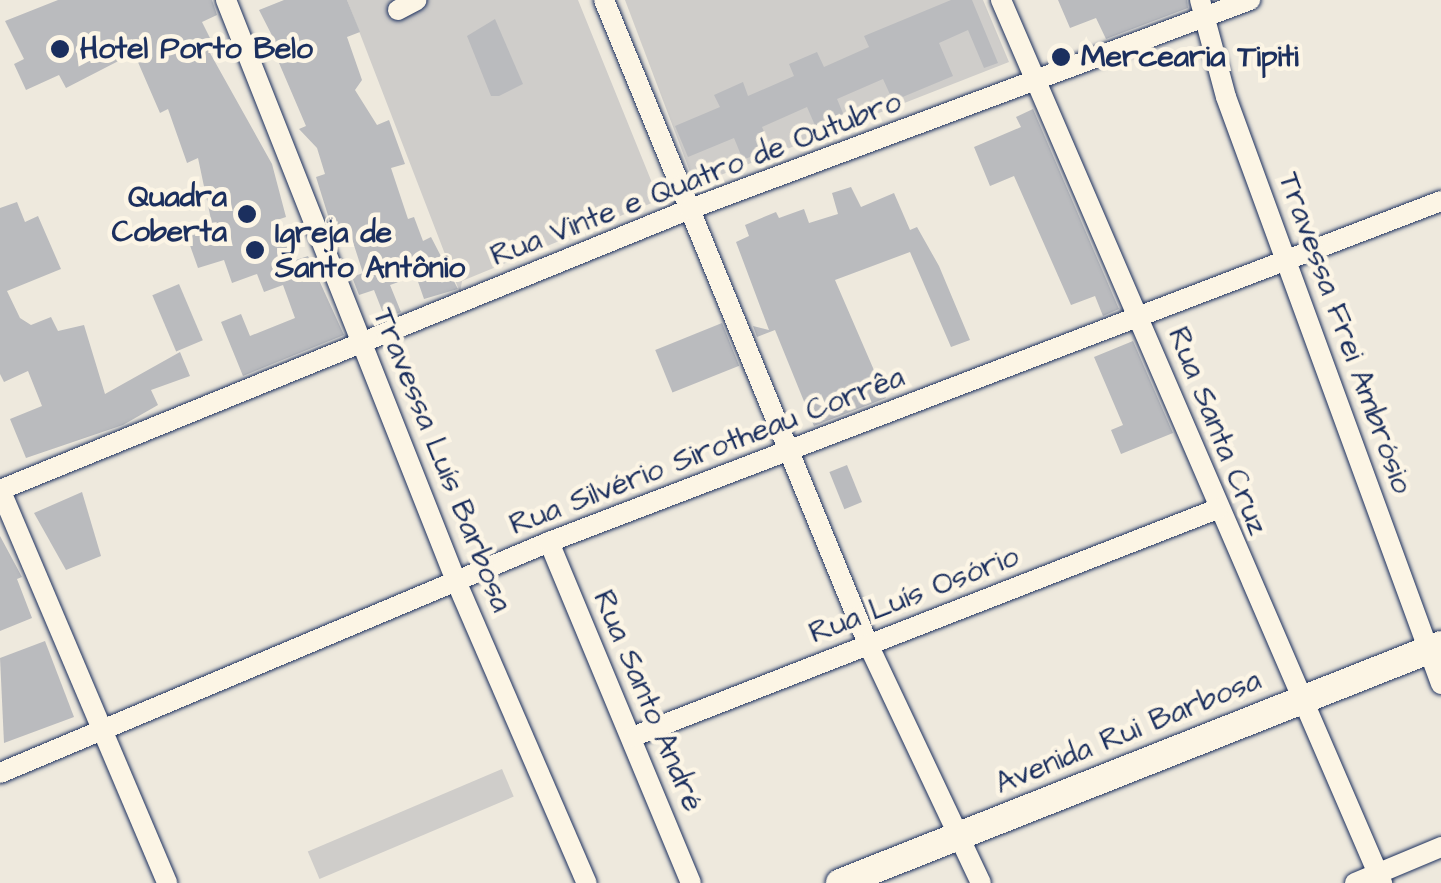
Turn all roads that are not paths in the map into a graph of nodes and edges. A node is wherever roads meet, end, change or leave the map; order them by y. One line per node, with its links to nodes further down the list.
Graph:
1 (226, 0): 11 (street, Travessa Luís Barbosa)
2 (604, 0): 8 (street)
3 (1001, 0): 6 (street, Rua Santa Cruz)
4 (1250, 0): 5 (street, Rua Vinte e Quatro de Outubro)
5 (1203, 10): 6 (street, Rua Vinte e Quatro de Outubro); 9 (street, Travessa Frei Ambrósio)
6 (1037, 81): 8 (street, Rua Vinte e Quatro de Outubro); 10 (street, Rua Santa Cruz)
7 (1441, 202): 9 (street, Rua Silvério Sirotheau Corrêa)
8 (690, 208): 11 (street, Rua Vinte e Quatro de Outubro); 12 (street)
9 (1286, 260): 10 (street, Rua Silvério Sirotheau Corrêa); 18 (street, Travessa Frei Ambrósio)
10 (1140, 320): 12 (street, Rua Silvério Sirotheau Corrêa); 14 (street, Rua Santa Cruz)
11 (365, 343): 13 (street, Rua Vinte e Quatro de Outubro); 16 (street, Travessa Luís Barbosa)
12 (792, 449): 15 (street, Rua Silvério Sirotheau Corrêa); 17 (street)
13 (0, 489): 21 (street)
14 (1217, 509): 17 (street, Rua Luís Osório); 20 (street, Rua Santa Cruz)
15 (549, 542): 16 (street, Rua Silvério Sirotheau Corrêa); 22 (street, Rua Santo André)
16 (456, 580): 21 (street, Rua Silvério Sirotheau Corrêa); 28 (street, Travessa Luís Barbosa)
17 (868, 644): 22 (street, Rua Luís Osório); 24 (street)
18 (1435, 647): 19 (street, Travessa Frei Ambrósio); 20 (main road, Avenida Rui Barbosa)
19 (1441, 684)
20 (1297, 698): 24 (main road, Avenida Rui Barbosa); 26 (street, Rua Santa Cruz)
21 (102, 731): 23 (street, Rua Silvério Sirotheau Corrêa); 27 (street)
22 (632, 737): 29 (street, Rua Santo André)
23 (0, 773)
24 (960, 835): 30 (main road, Avenida Rui Barbosa); 31 (street)
25 (1441, 847): 26 (street)
26 (1380, 878): 32 (street)
27 (166, 883)
28 (586, 883)
29 (690, 883)
30 (840, 883)
31 (981, 883)
32 (1355, 883)

